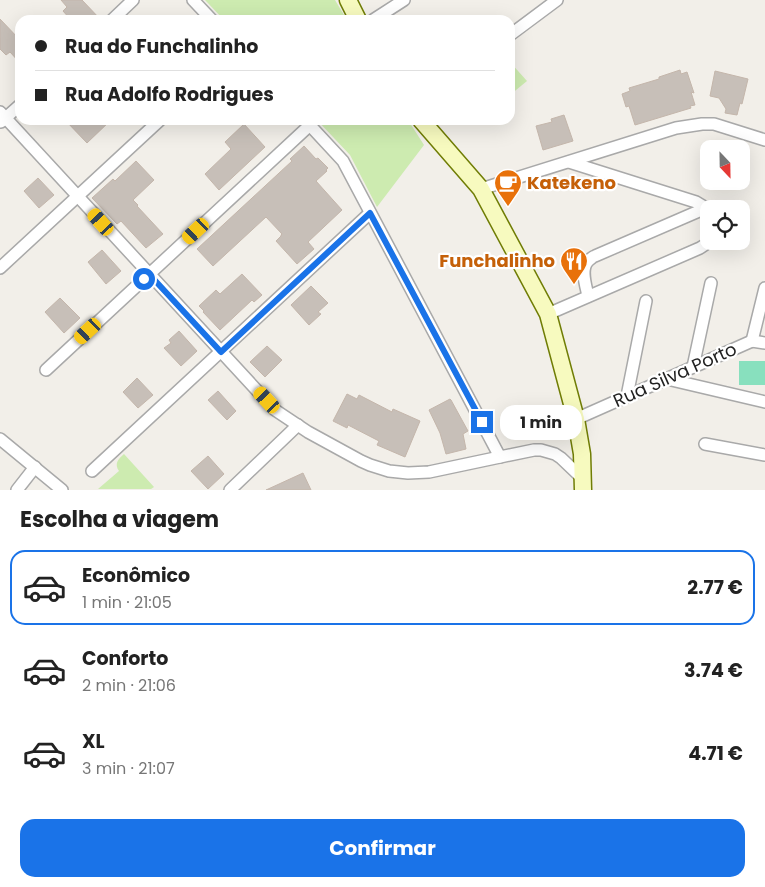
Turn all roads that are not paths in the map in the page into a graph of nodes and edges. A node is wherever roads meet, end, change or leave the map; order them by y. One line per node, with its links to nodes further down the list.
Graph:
1 (133, 0): 6 (street)
2 (193, 0): 7 (street)
3 (348, 0): 8 (street)
4 (404, 0): 9 (street)
5 (557, 0): 10 (street)
6 (117, 15)
7 (207, 15)
8 (356, 15)
9 (382, 15)
10 (515, 31)
11 (15, 109): 12 (street)
12 (2, 118): 20 (street)
13 (155, 125): 20 (street)
14 (306, 125): 26 (street)
15 (310, 125): 22 (street)
16 (424, 125): 19 (street)
17 (765, 140): 18 (street)
18 (568, 162): 19 (street); 21 (street)
19 (481, 189): 31 (street)
20 (78, 196): 25 (street); 26 (street)
21 (700, 205)
22 (370, 213): 34 (street); 45 (street)
23 (700, 214): 29 (street)
24 (700, 248): 29 (street)
25 (0, 268)
26 (149, 274): 34 (street); 36 (street)
27 (711, 283): 35 (street)
28 (765, 288): 32 (street, Rua Silva Porto)
29 (588, 296): 31 (street)
30 (646, 301): 38 (street)
31 (548, 314): 40 (street)
32 (752, 340): 33 (street); 35 (street, Rua Silva Porto)
33 (765, 344)
34 (221, 352): 41 (street); 47 (street)
35 (693, 367): 37 (street, Rua Silva Porto)
36 (46, 370)
37 (666, 379): 38 (street, Rua Silva Porto); 39 (street)
38 (627, 396): 40 (street, Rua Silva Porto)
39 (765, 402)
40 (576, 419): 48 (street)
41 (298, 426): 45 (street); 51 (street)
42 (0, 439): 46 (street)
43 (705, 444): 44 (street)
44 (765, 455)
45 (500, 457): 48 (street)
46 (35, 467): 49 (street); 50 (street)
47 (92, 471)
48 (583, 484)
49 (17, 490)
50 (62, 490)
51 (230, 490)

